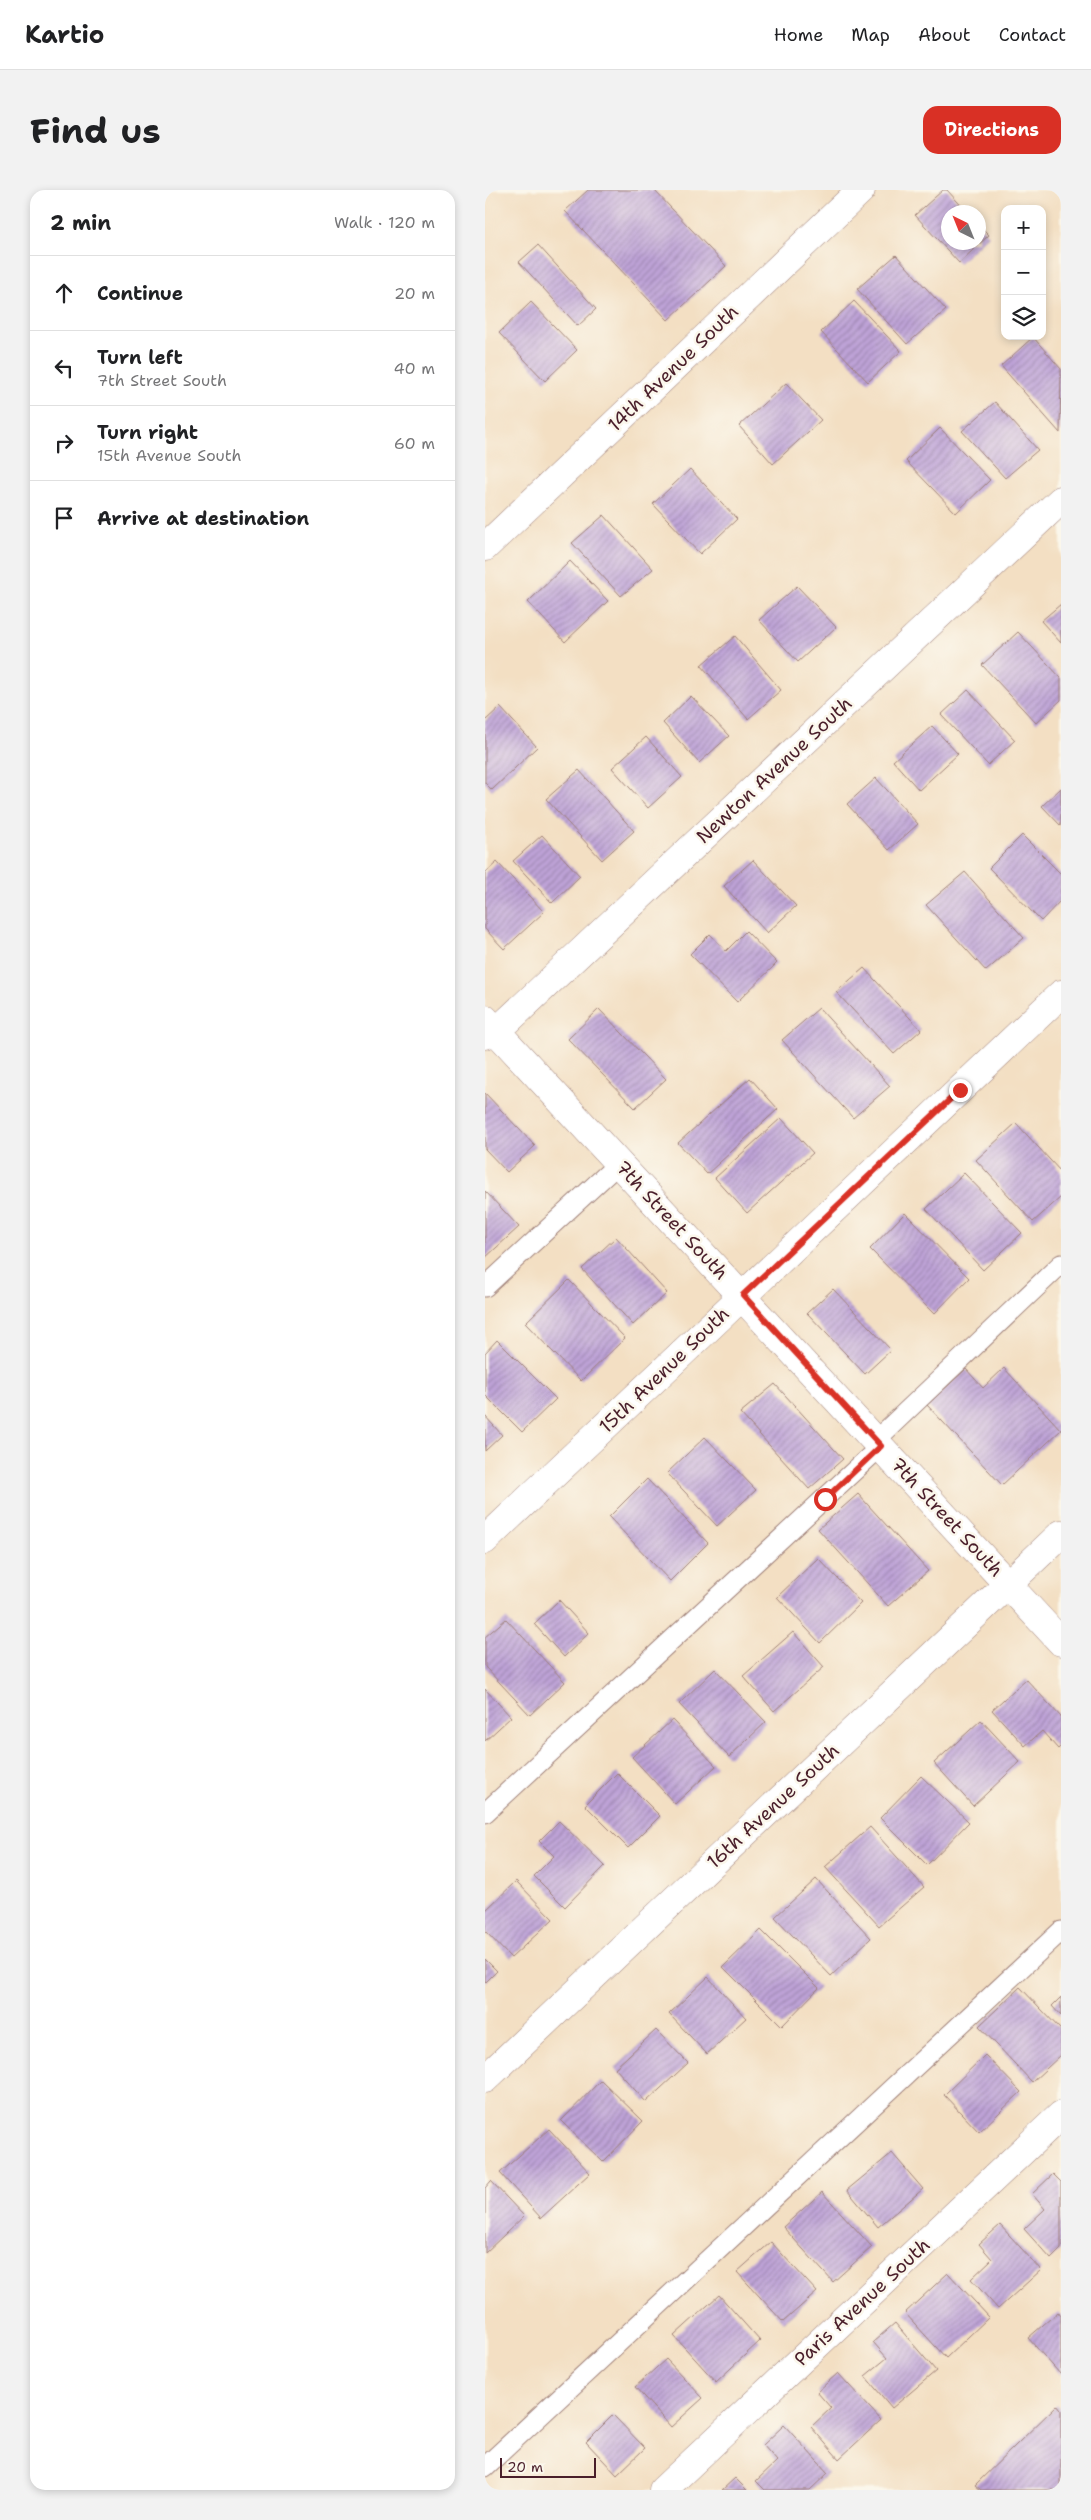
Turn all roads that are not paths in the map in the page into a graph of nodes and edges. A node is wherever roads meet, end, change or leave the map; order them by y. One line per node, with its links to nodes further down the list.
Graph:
1 (861, 190): 3 (street, 14th Avenue South)
2 (1061, 500): 5 (street, Newton Avenue South)
3 (485, 547)
4 (1061, 994): 9 (street, 15th Avenue South)
5 (489, 1028): 6 (street, 7th Street South)
6 (619, 1163): 8 (lane); 9 (street, 7th Street South)
7 (1061, 1264): 10 (lane)
8 (485, 1287)
9 (743, 1295): 10 (street, 7th Street South); 12 (street, 15th Avenue South)
10 (879, 1443): 13 (street, 7th Street South); 15 (lane)
11 (1061, 1534): 13 (street, 16th Avenue South)
12 (485, 1540)
13 (1008, 1584): 14 (street, 7th Street South); 17 (street, 16th Avenue South)
14 (1061, 1642)
15 (485, 1813)
16 (1061, 1931): 19 (lane)
17 (485, 2079)
18 (1061, 2115): 20 (street, Paris Avenue South)
19 (485, 2467)
20 (663, 2490)

